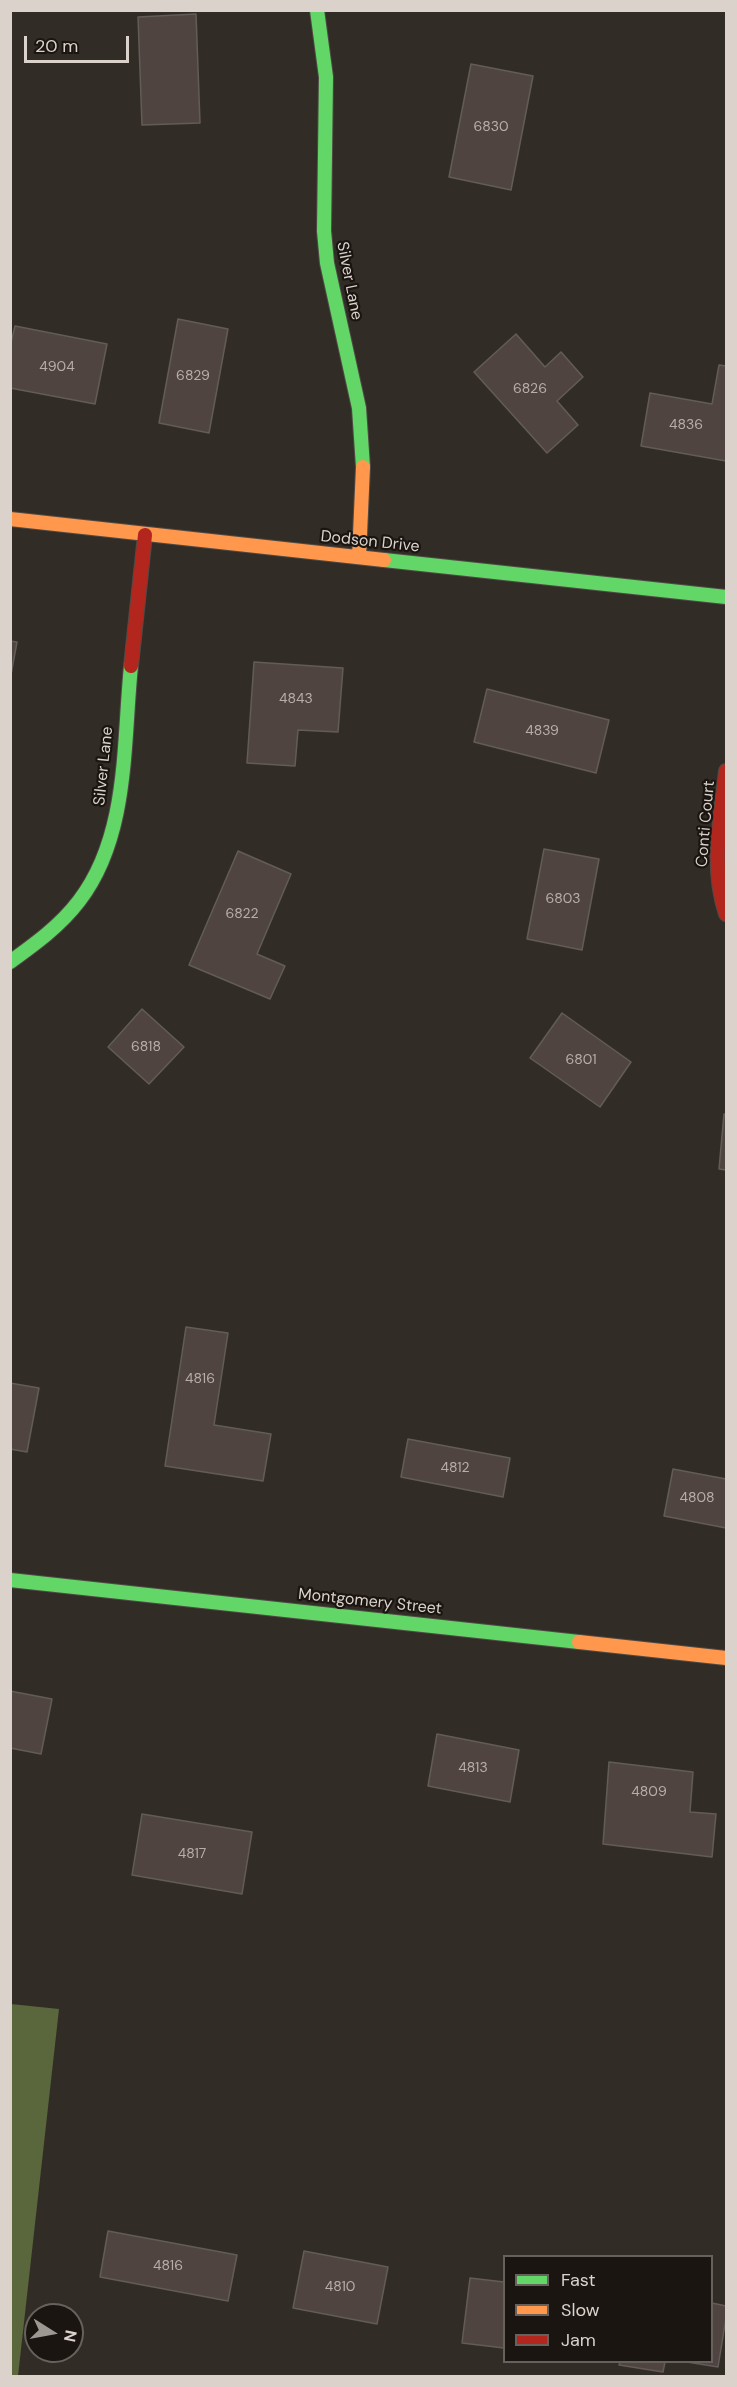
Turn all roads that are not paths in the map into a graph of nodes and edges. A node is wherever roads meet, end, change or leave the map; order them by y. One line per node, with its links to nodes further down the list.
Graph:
1 (317, 10): 4 (street, Silver Lane)
2 (10, 519): 3 (street, Dodson Drive)
3 (145, 535): 4 (street, Dodson Drive); 8 (street, Silver Lane)
4 (359, 557): 5 (street, Dodson Drive)
5 (726, 597)
6 (726, 771): 7 (street, Conti Court)
7 (726, 914)
8 (10, 962)
9 (10, 1580): 10 (street, Montgomery Street)
10 (726, 1658)

